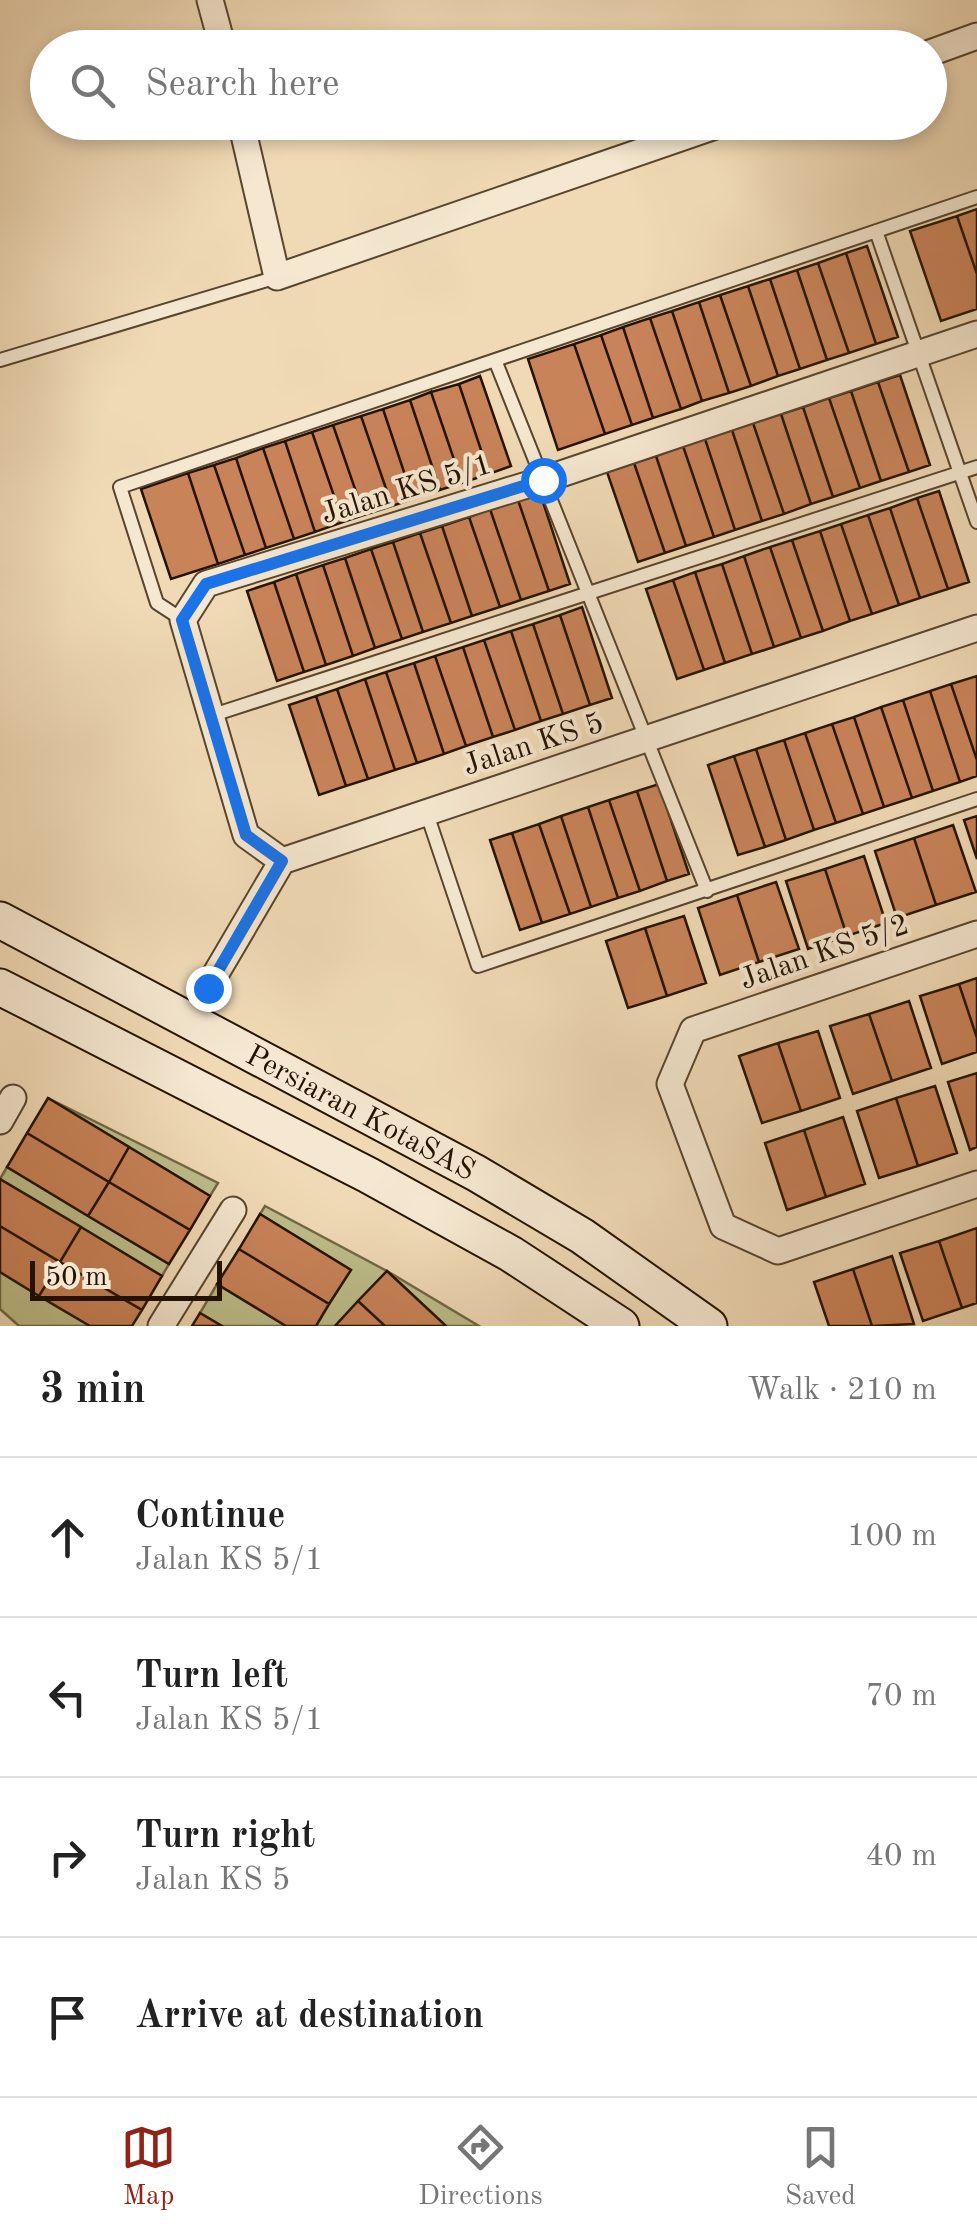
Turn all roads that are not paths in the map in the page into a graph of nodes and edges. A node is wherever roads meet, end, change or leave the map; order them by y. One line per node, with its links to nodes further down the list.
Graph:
1 (210, 0): 2 (street)
2 (219, 30)
3 (977, 36): 4 (street)
4 (947, 47)
5 (245, 140): 10 (street)
6 (674, 140): 7 (street)
7 (668, 142): 10 (street)
8 (977, 197): 9 (lane)
9 (876, 231): 12 (lane); 14 (lane)
10 (277, 277): 13 (lane)
11 (977, 334): 12 (street, Jalan KS 5/1)
12 (919, 354): 16 (lane); 17 (street, Jalan KS 5/1)
13 (0, 360)
14 (495, 360): 17 (lane); 20 (lane)
15 (977, 466): 16 (lane)
16 (960, 472): 18 (lane); 19 (lane)
17 (543, 480): 19 (lane); 20 (street, Jalan KS 5/1)
18 (977, 522)
19 (588, 594): 22 (lane); 23 (lane)
20 (182, 620): 22 (street)
21 (977, 628): 23 (street, Jalan KS 5)
22 (210, 716): 26 (street)
23 (647, 741): 25 (street, Jalan KS 5); 27 (lane)
24 (977, 799): 27 (lane)
25 (426, 811): 26 (street, Jalan KS 5); 27 (lane)
26 (282, 861): 31 (street)
27 (707, 892)
28 (0, 920): 31 (main road, Persiaran KotaSAS)
29 (977, 934): 32 (street, Jalan KS 5/2)
30 (0, 986): 36 (main road, Persiaran KotaSAS)
31 (194, 1022): 34 (main road, Persiaran KotaSAS)
32 (977, 1184)
33 (234, 1210): 35 (street)
34 (704, 1325)
35 (161, 1326)
36 (621, 1326)

